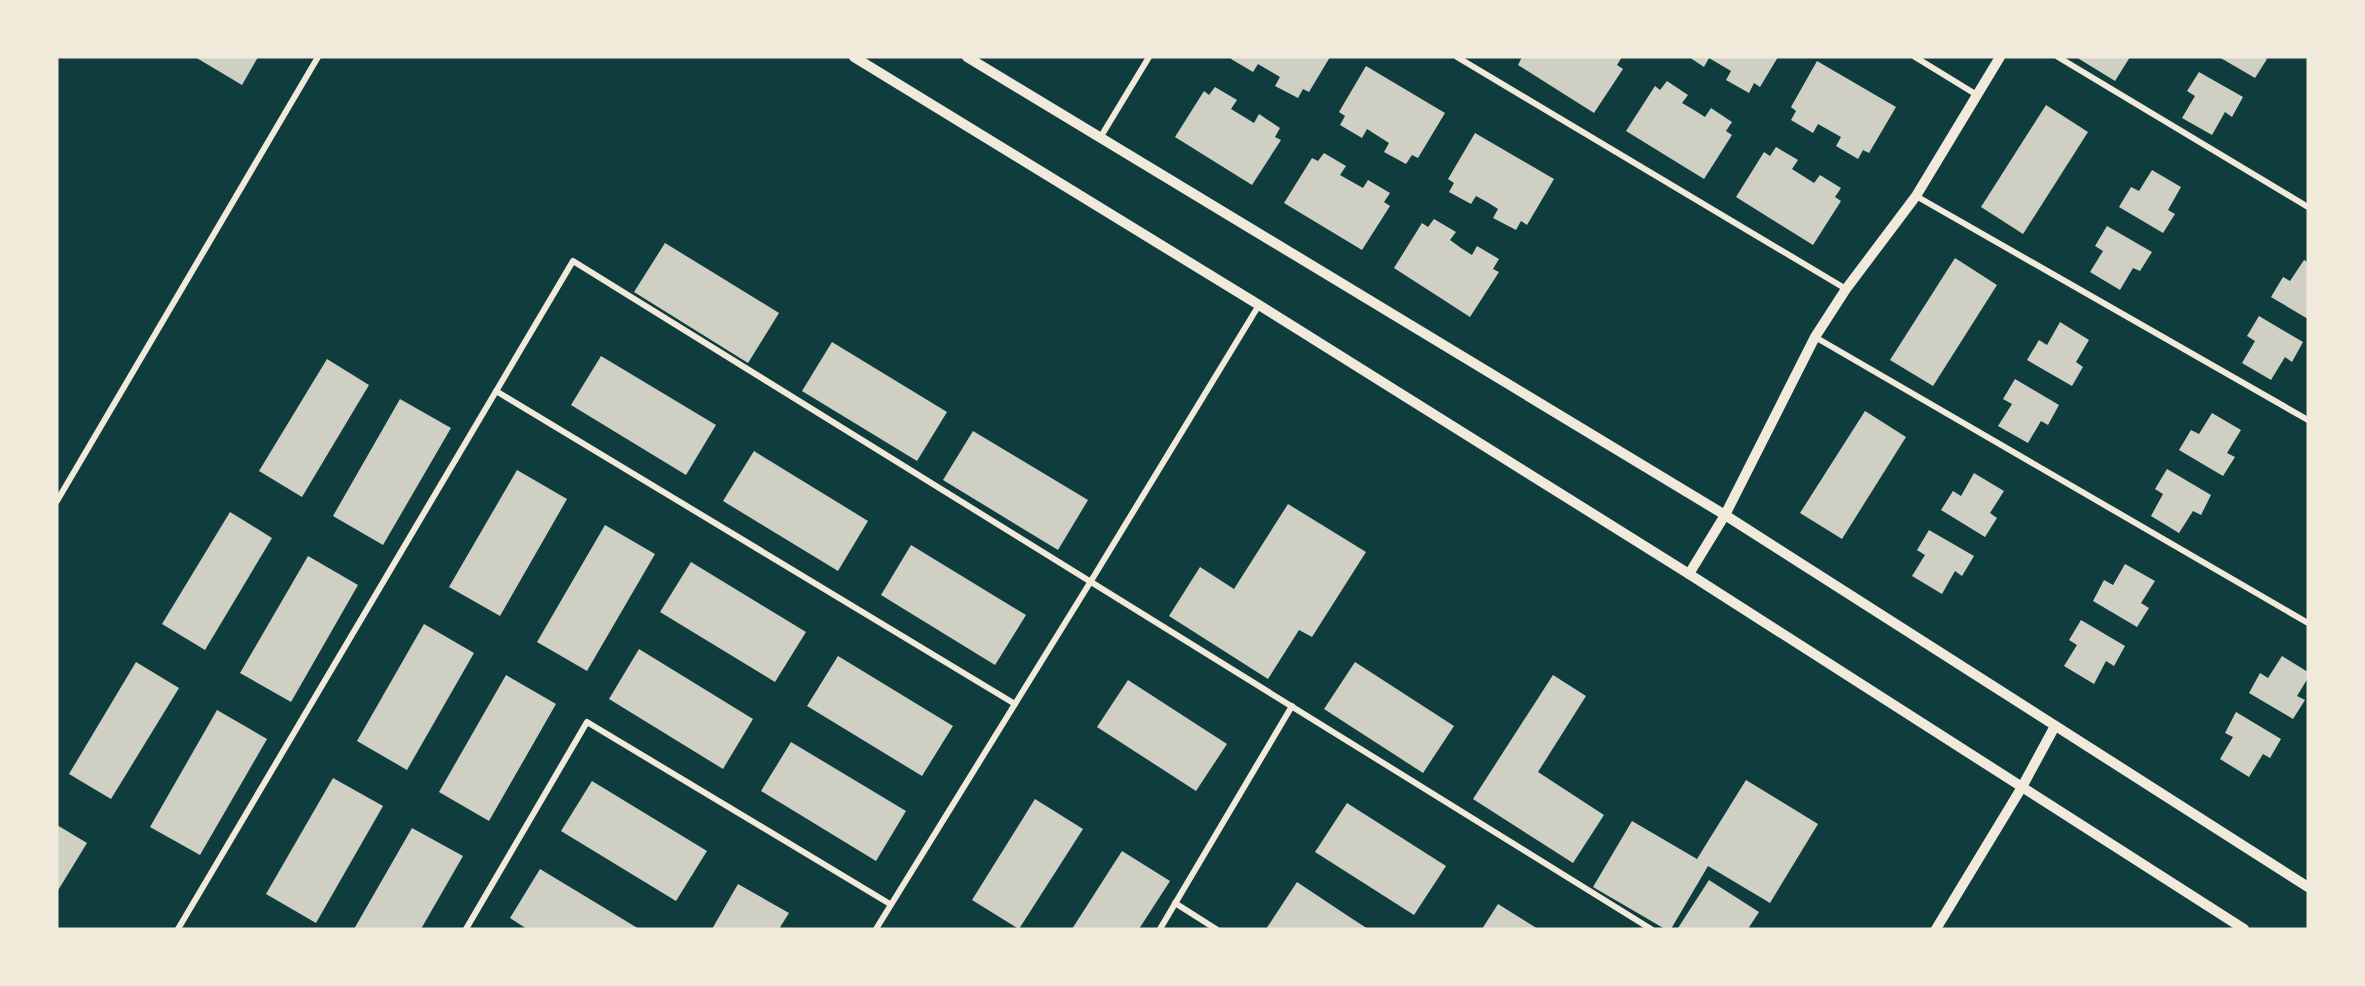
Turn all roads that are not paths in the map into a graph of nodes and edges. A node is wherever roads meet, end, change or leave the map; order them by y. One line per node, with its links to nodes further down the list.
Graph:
1 (318, 57): 18 (street)
2 (854, 57): 14 (street)
3 (967, 57): 10 (street)
4 (1149, 57): 10 (street)
5 (1457, 57): 13 (street)
6 (1915, 57): 9 (street)
7 (2000, 57): 9 (street)
8 (2058, 57): 12 (street)
9 (1977, 95): 11 (street)
10 (1100, 138): 19 (street)
11 (1916, 196): 13 (street); 17 (street)
12 (2308, 207)
13 (1846, 289): 15 (street)
14 (1258, 305): 20 (street); 21 (street)
15 (1815, 337): 19 (street); 22 (street)
16 (496, 391): 21 (street); 23 (street); 30 (street)
17 (2308, 420)
18 (57, 501)
19 (1725, 515): 20 (street); 25 (street)
20 (1689, 574): 26 (street)
21 (1091, 581): 23 (street); 24 (street)
22 (2308, 623)
23 (1015, 704): 29 (street)
24 (1292, 706): 28 (street); 35 (street)
25 (2055, 726): 26 (street); 27 (street)
26 (2022, 787): 36 (street); 37 (street)
27 (2308, 887)
28 (1175, 903): 33 (street); 34 (street)
29 (890, 904): 31 (street); 32 (street)
30 (178, 929)
31 (466, 929)
32 (876, 929)
33 (1160, 929)
34 (1216, 929)
35 (1652, 929)
36 (1936, 929)
37 (2244, 929)

